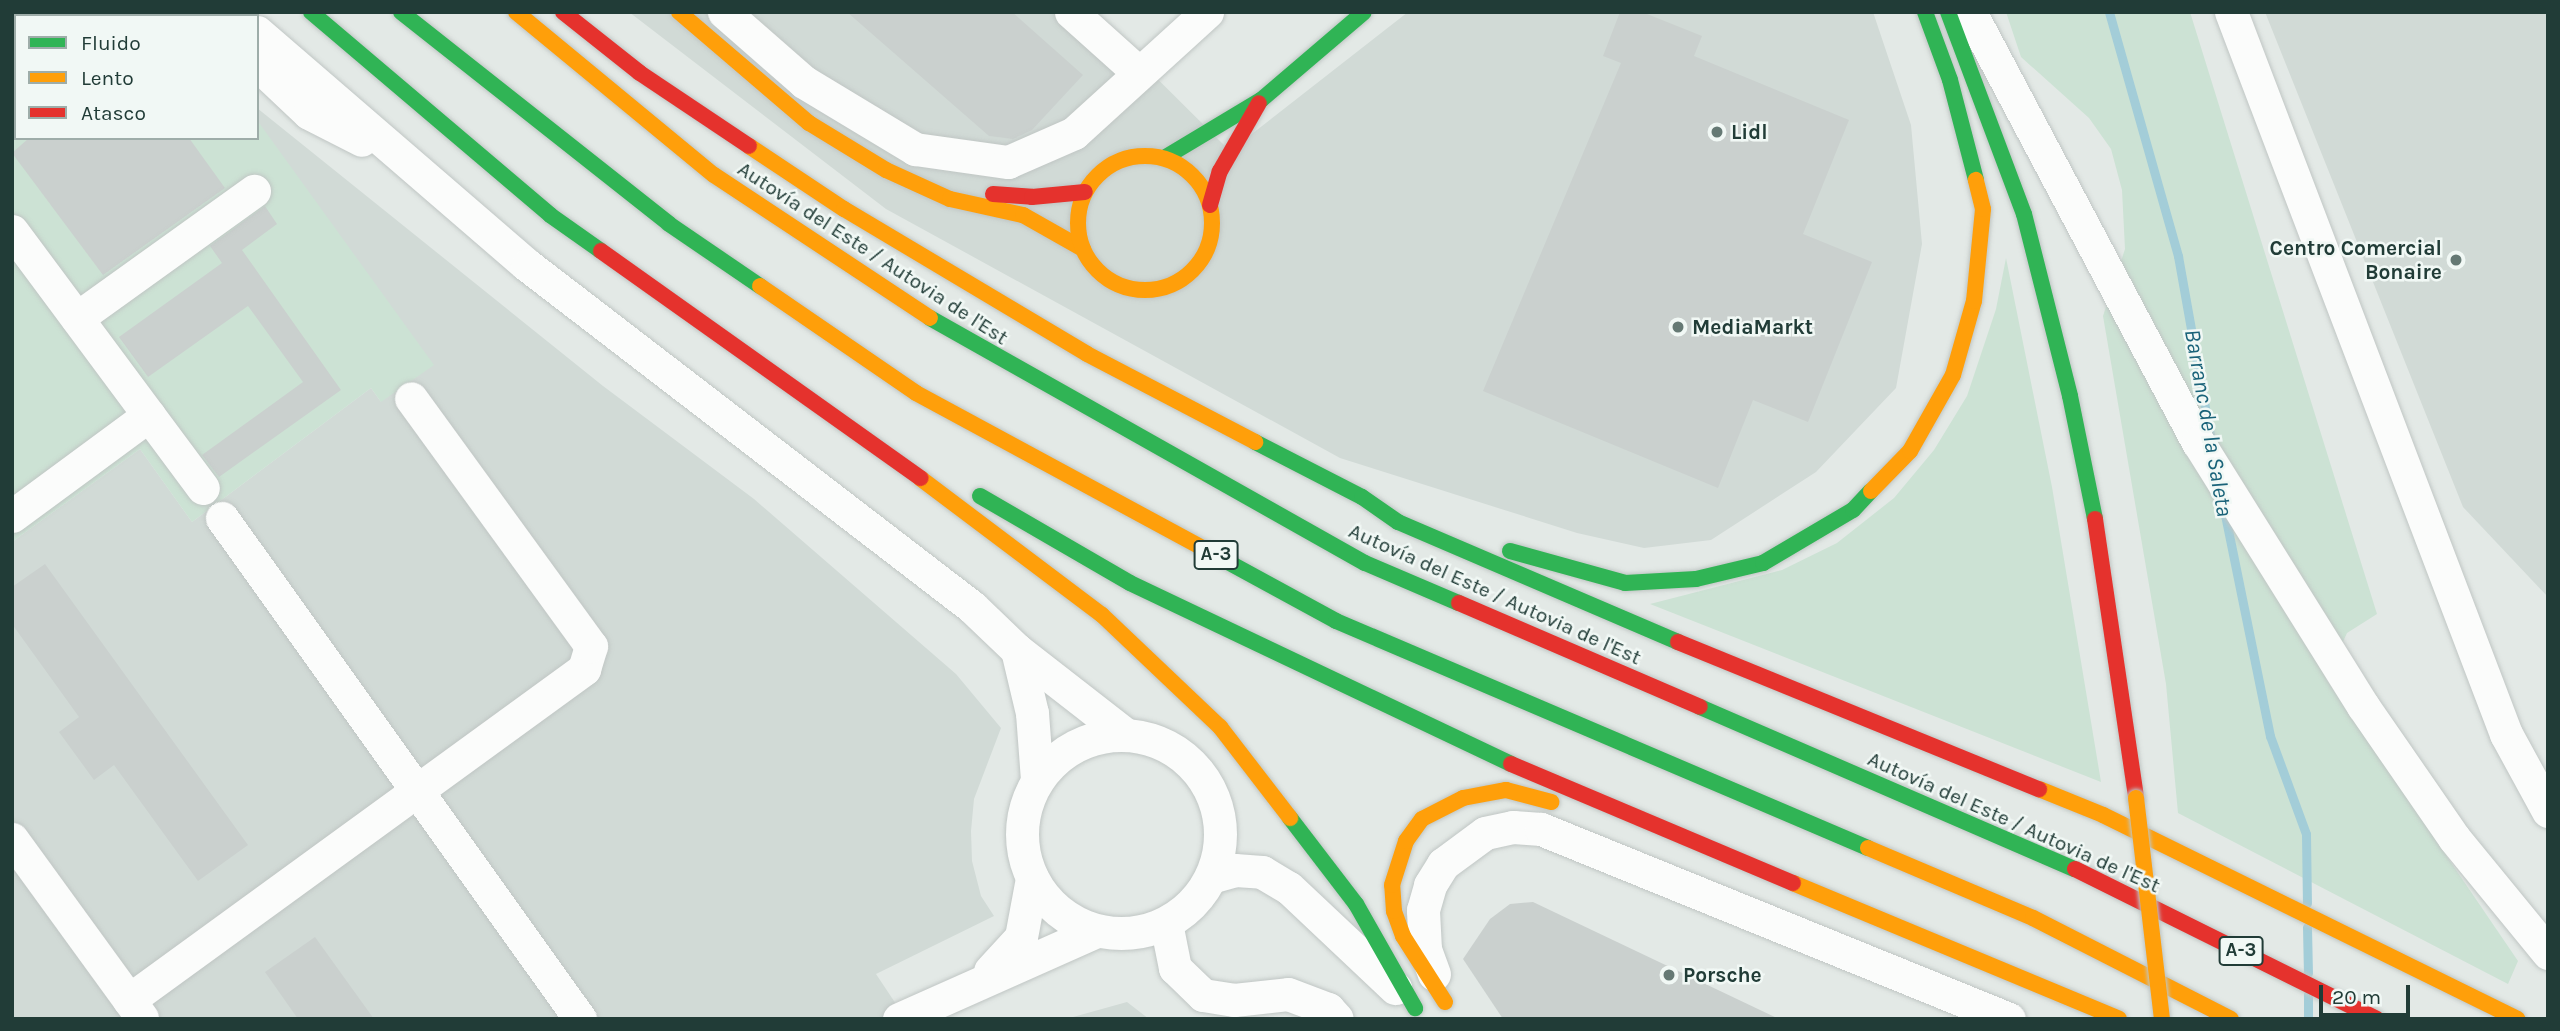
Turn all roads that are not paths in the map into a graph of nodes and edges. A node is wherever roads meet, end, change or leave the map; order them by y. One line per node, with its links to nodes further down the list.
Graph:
1 (311, 12): 26 (main road)
2 (401, 12): 56 (main road, A-3)
3 (516, 12): 57 (main road, Autovía del Este / Autovia de l'Est / A-3)
4 (563, 12): 30 (main road)
5 (679, 12): 19 (main road)
6 (724, 12): 15 (street)
7 (1071, 12): 15 (street)
8 (1207, 12): 15 (street)
9 (1364, 12): 16 (main road)
10 (1924, 12): 30 (main road)
11 (2231, 12): 38 (street)
12 (1954, 16): 46 (street); 55 (main road, bridge)
13 (259, 34): 17 (street)
14 (259, 66): 17 (street)
15 (1139, 74)
16 (1261, 100): 18 (main road); 22 (main road)
17 (397, 154): 33 (street)
18 (1164, 158): 21 (main road); 22 (main road)
19 (886, 170): 21 (main road); 24 (main road)
20 (254, 191): 25 (street)
21 (1085, 192): 24 (main road)
22 (1210, 205): 24 (main road)
23 (12, 231): 25 (street)
24 (1083, 249)
25 (77, 318): 28 (street)
26 (787, 385): 43 (main road); 49 (main road)
27 (411, 398): 36 (street)
28 (149, 415): 29 (street); 31 (street)
29 (203, 488)
30 (1362, 497): 58 (main road)
31 (12, 516)
32 (222, 518): 36 (street)
33 (1017, 650): 34 (street); 35 (street)
34 (1126, 735): 35 (street); 41 (street)
35 (1037, 780): 42 (street)
36 (418, 790): 48 (street); 50 (street)
37 (1571, 810): 49 (main road)
38 (2548, 811)
39 (12, 839): 48 (street)
40 (1644, 839): 43 (main road)
41 (1211, 877): 44 (street); 49 (street)
42 (1032, 878): 45 (street); 47 (street)
43 (1870, 911): 54 (main road)
44 (1166, 923): 45 (street); 52 (street)
45 (1097, 931): 47 (street)
46 (2548, 953)
47 (985, 977): 51 (street)
48 (136, 1009)
49 (1435, 1012): 53 (street)
50 (580, 1019)
51 (899, 1019)
52 (1338, 1019)
53 (2009, 1019)
54 (2119, 1019)
55 (2162, 1019)
56 (2231, 1019)
57 (2377, 1019)
58 (2518, 1019)

